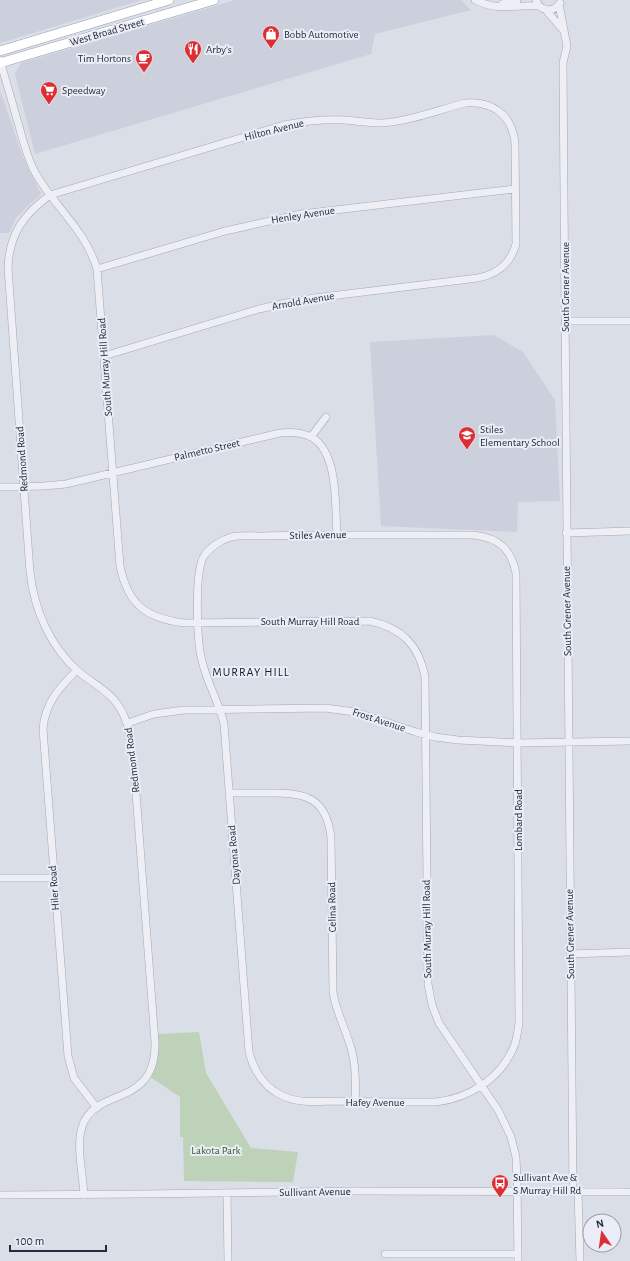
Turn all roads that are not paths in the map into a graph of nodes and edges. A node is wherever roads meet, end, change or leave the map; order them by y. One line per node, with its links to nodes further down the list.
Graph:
1 (169, 0): 11 (main road, West Broad Street)
2 (192, 0): 9 (main road)
3 (214, 0): 9 (main road, West Broad Street)
4 (475, 0): 8 (street)
5 (517, 0): 8 (street)
6 (560, 2): 7 (street); 10 (street, South Grener Avenue)
7 (540, 5): 8 (street); 10 (street)
8 (492, 6)
9 (167, 14): 12 (main road, West Broad Street)
10 (563, 30): 16 (street, South Grener Avenue)
11 (0, 51)
12 (0, 62): 14 (street, South Murray Hill Road)
13 (515, 189): 14 (street, Hilton Avenue); 15 (street, Henley Avenue); 18 (street, Arnold Avenue)
14 (50, 195): 15 (street, South Murray Hill Road); 23 (street, Redmond Road)
15 (97, 269): 18 (street, South Murray Hill Road)
16 (565, 321): 17 (street); 25 (street, South Grener Avenue)
17 (630, 321)
18 (104, 356): 21 (street, South Murray Hill Road)
19 (326, 417): 20 (street)
20 (311, 437): 21 (street, Palmetto Street); 26 (street)
21 (112, 473): 23 (street, Palmetto Street); 28 (street, South Murray Hill Road)
22 (0, 487): 23 (street, Palmetto Street)
23 (24, 487): 29 (street, Redmond Road)
24 (630, 531): 25 (street)
25 (566, 533): 34 (street, South Grener Avenue)
26 (337, 535): 27 (street, Stiles Avenue); 28 (street, Stiles Avenue)
27 (503, 546): 35 (street, Lombard Road)
28 (198, 622): 30 (street, Daytona Road); 32 (street, South Murray Hill Road)
29 (77, 670): 31 (street, Redmond Road); 38 (street, Hiler Road)
30 (220, 709): 31 (street, Frost Avenue); 32 (street, Frost Avenue); 36 (street, Daytona Road)
31 (128, 723): 44 (street, Redmond Road)
32 (425, 734): 35 (street, Frost Avenue); 42 (street, South Murray Hill Road)
33 (630, 741): 34 (street, Frost Avenue)
34 (569, 742): 35 (street, Frost Avenue); 40 (street, South Grener Avenue)
35 (518, 744): 42 (street, Lombard Road)
36 (229, 793): 41 (street, Daytona Road); 43 (street, Celina Road)
37 (0, 878): 38 (street)
38 (54, 878): 44 (street, Hiler Road)
39 (630, 952): 40 (street)
40 (570, 954): 46 (street, South Grener Avenue)
41 (268, 1086): 43 (street, Hafey Avenue)
42 (482, 1086): 43 (street, Hafey Avenue); 45 (street, South Murray Hill Road)
43 (355, 1102)
44 (96, 1108): 50 (street, Redmond Road)
45 (517, 1192): 46 (street, Sullivant Avenue); 48 (street, Sullivant Avenue); 53 (street, South Murray Hill Road)
46 (576, 1192): 47 (street, Sullivant Avenue); 55 (street, South Grener Avenue)
47 (630, 1192)
48 (227, 1193): 50 (street, Sullivant Avenue); 54 (street)
49 (0, 1194): 50 (street, Sullivant Avenue)
50 (84, 1195)
51 (385, 1254): 52 (street)
52 (417, 1257): 53 (street)
53 (518, 1257)
54 (228, 1261)
55 (580, 1261)

